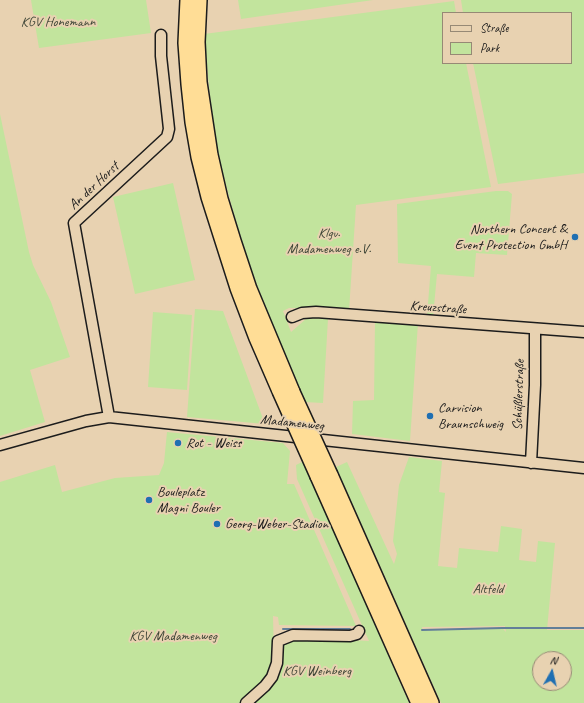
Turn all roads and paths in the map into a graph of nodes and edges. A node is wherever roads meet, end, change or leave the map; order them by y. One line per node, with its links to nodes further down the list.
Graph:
1 (188, 0): 3 (highway)
2 (199, 0): 3 (highway)
3 (192, 17): 12 (highway, bridge)
4 (161, 35): 8 (street, An der Horst)
5 (292, 317): 6 (street, Kreuzstraße)
6 (535, 329): 7 (street, Kreuzstraße); 10 (street, Schüßlerstraße)
7 (584, 332)
8 (109, 417): 9 (street, Madamenweg); 10 (street, Madamenweg)
9 (0, 445)
10 (531, 462): 11 (street, Madamenweg)
11 (584, 468)
12 (324, 476): 15 (highway); 16 (highway)
13 (358, 631): 14 (street)
14 (246, 703)
15 (419, 703)
16 (431, 703)

